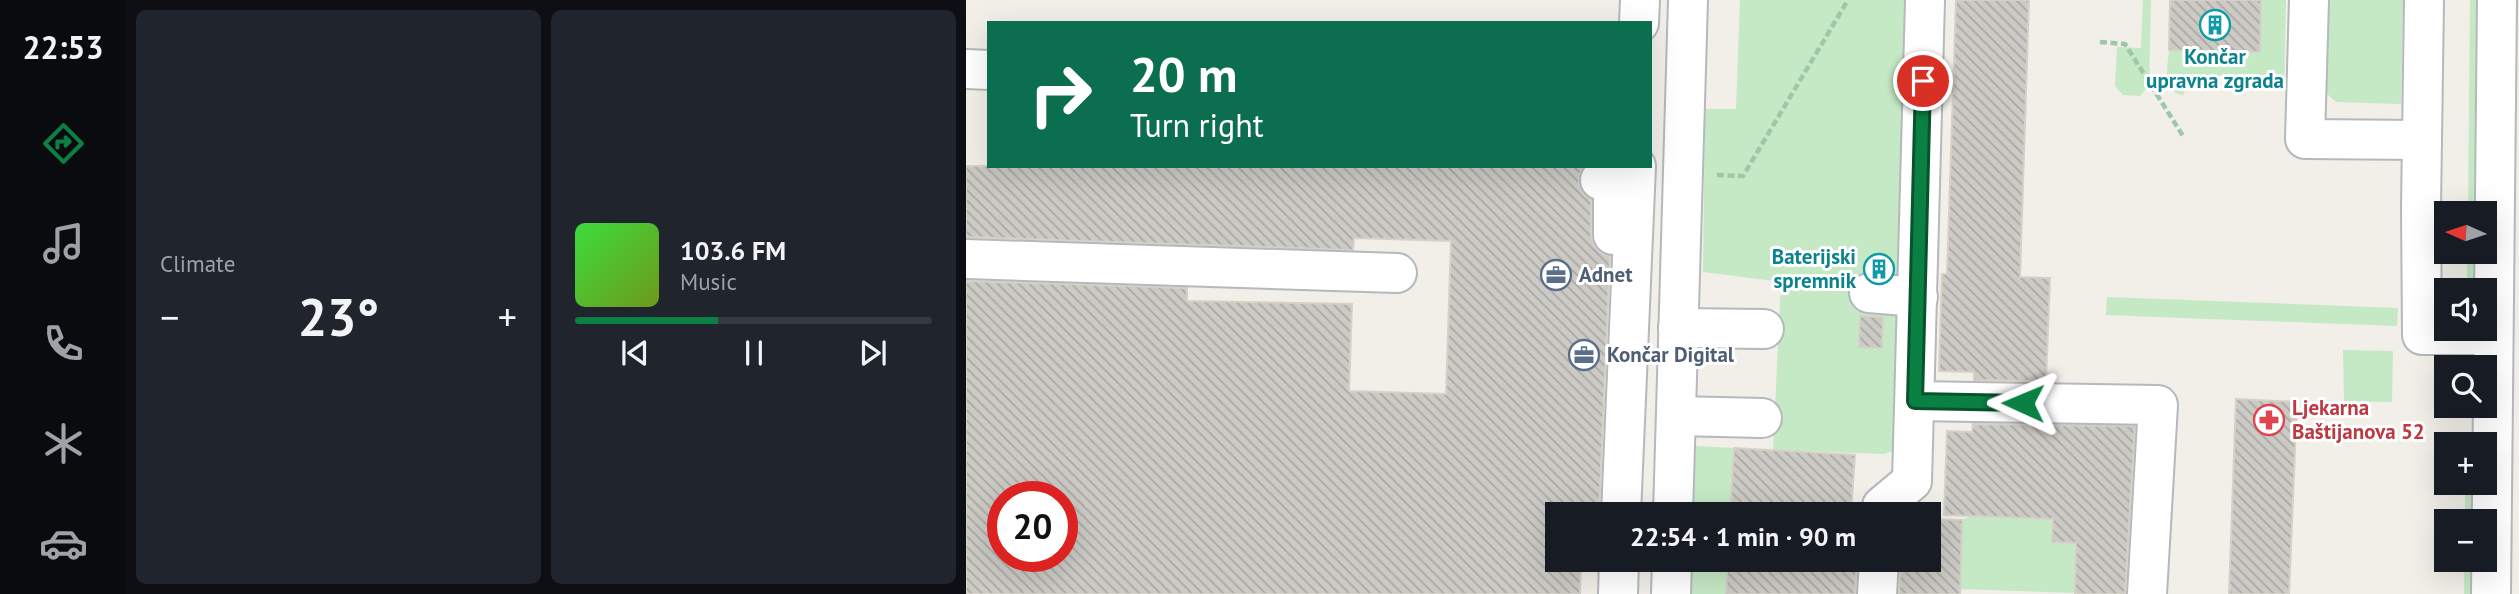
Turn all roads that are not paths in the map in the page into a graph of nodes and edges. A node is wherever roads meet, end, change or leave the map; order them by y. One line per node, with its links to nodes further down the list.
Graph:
1 (1640, 0): 7 (street)
2 (1688, 0): 20 (street)
3 (1925, 0): 18 (street)
4 (2309, 0): 11 (street)
5 (2424, 0): 11 (street)
6 (2497, 0): 10 (street)
7 (1639, 21)
8 (966, 69): 9 (street)
9 (987, 71)
10 (2507, 89): 19 (street)
11 (2422, 141): 19 (street)
12 (1636, 168): 14 (street)
13 (1601, 180): 14 (street)
14 (1632, 251): 25 (street)
15 (966, 259): 16 (street)
16 (1397, 273)
17 (1869, 293): 18 (street)
18 (1918, 297): 22 (street)
19 (2502, 316): 28 (street)
20 (1678, 328): 21 (street); 23 (street)
21 (1764, 330)
22 (1915, 401): 27 (street); 35 (street)
23 (1676, 416): 24 (street); 26 (street)
24 (1762, 418)
25 (1622, 502)
26 (1673, 502)
27 (1887, 502)
28 (2505, 529): 36 (street)
29 (1619, 572): 32 (street)
30 (1672, 572): 33 (street)
31 (1878, 572): 34 (street)
32 (1618, 594)
33 (1671, 594)
34 (1877, 594)
35 (2147, 594)
36 (2491, 594)

